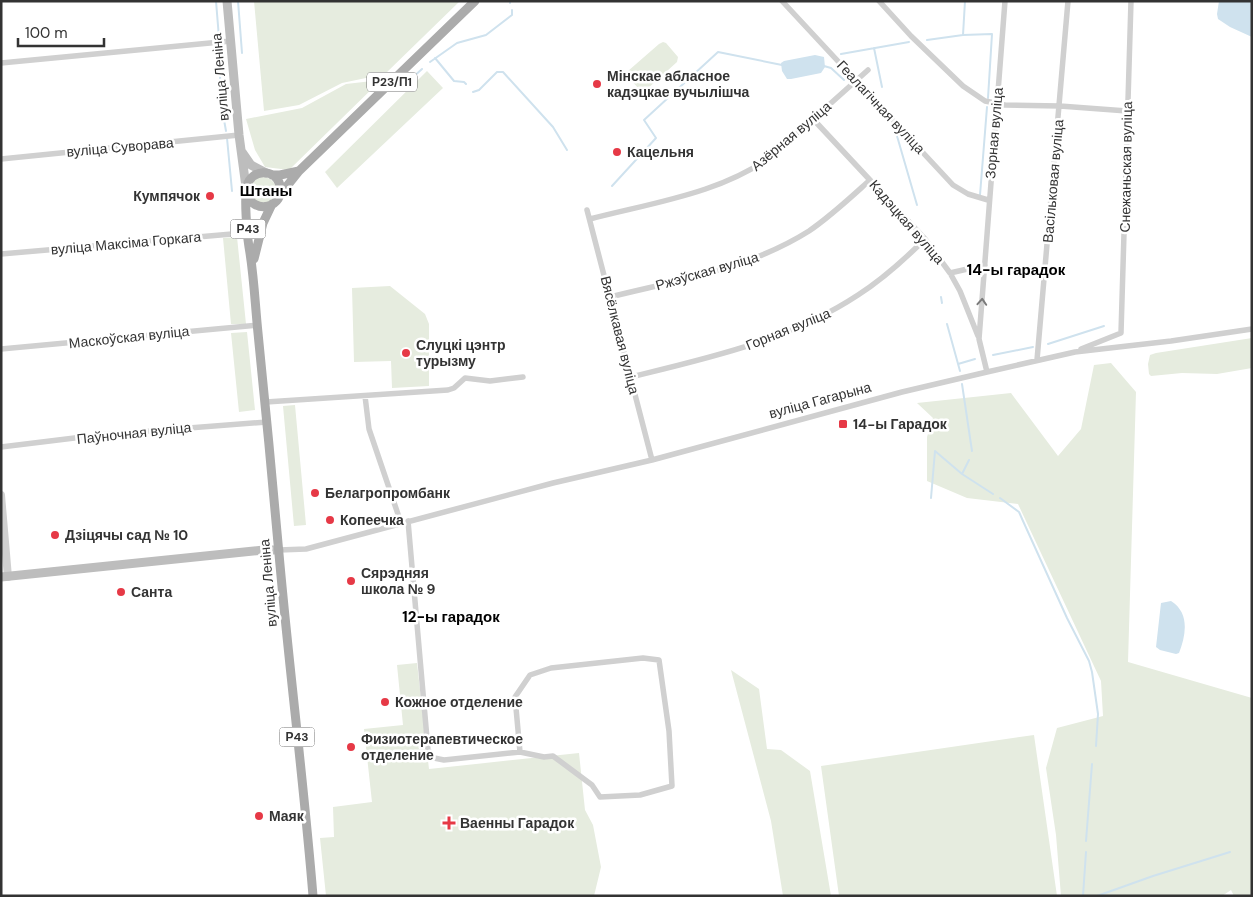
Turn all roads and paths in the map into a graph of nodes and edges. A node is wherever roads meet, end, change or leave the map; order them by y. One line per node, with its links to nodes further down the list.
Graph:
1 (227, 1): 8 (main road, вуліца Леніна / Р43)
2 (475, 1): 19 (main road, Р23/П1)
3 (782, 1): 11 (street, Геалагічная вуліца)
4 (879, 1): 12 (street)
5 (1005, 1): 12 (street, Зорная вуліца)
6 (1068, 1): 13 (street, Васільковая вуліца)
7 (1130, 1): 14 (street, Снежаньская вуліца)
8 (231, 40): 9 (street); 16 (main road, вуліца Леніна / Р43)
9 (1, 63)
10 (868, 70): 11 (street, Азёрная вуліца)
11 (856, 80): 15 (street, Азёрная вуліца); 24 (street, Геалагічная вуліца)
12 (996, 103): 13 (street); 24 (street, Зорная вуліца)
13 (1060, 106): 14 (street); 39 (street, Васільковая вуліца)
14 (1127, 111): 38 (street, Снежаньская вуліца)
15 (813, 119): 21 (street, Кадэцкая вуліца); 27 (street, Азёрная вуліца)
16 (239, 135): 17 (main road, вуліца Леніна / Р43); 18 (street, вуліца Суворава)
17 (241, 150): 20 (main road); 22 (main road, вуліца Леніна / Р43)
18 (1, 159)
19 (299, 171): 20 (main road); 23 (main road, Р23/П1)
20 (269, 174): 22 (main road); 23 (main road)
21 (870, 180): 28 (street, Кадэцкая вуліца); 33 (street, Ржэўская вуліца)
22 (246, 189): 25 (main road, Р43); 29 (main road, вуліца Леніна / Р43)
23 (279, 197): 25 (main road, Р43)
24 (988, 200): 31 (street, Зорная вуліца)
25 (272, 204): 29 (main road, вуліца Леніна / Р43)
26 (587, 210): 27 (street, Вясёлкавая вуліца)
27 (590, 219): 33 (street, Вясёлкавая вуліца)
28 (925, 239): 32 (street, Кадэцкая вуліца); 42 (street, Горная вуліца)
29 (253, 240): 30 (street, вуліца Максіма Горкага); 34 (main road, вуліца Леніна / Р43)
30 (1, 254)
31 (985, 265): 32 (street); 36 (street, Зорная вуліца, one-way to 31)
32 (950, 273): 36 (street, Кадэцкая вуліца)
33 (610, 297): 42 (street, Вясёлкавая вуліца)
34 (258, 325): 37 (street, Маскоўская вуліца); 44 (main road, вуліца Леніна / Р43)
35 (1252, 329): 38 (street, вуліца Гагарына)
36 (979, 339): 40 (street, Зорная вуліца)
37 (1, 349)
38 (1075, 352): 39 (street, вуліца Гагарына)
39 (1037, 360): 40 (street, вуліца Гагарына)
40 (987, 372): 47 (street, вуліца Гагарына)
41 (523, 377): 43 (street)
42 (631, 377): 47 (street, Вясёлкавая вуліца)
43 (365, 396): 44 (street); 50 (street)
44 (266, 402): 45 (main road, вуліца Леніна / Р43)
45 (267, 422): 46 (street, Паўночная вуліца); 51 (main road, вуліца Леніна / Р43)
46 (1, 447)
47 (652, 460): 49 (street, вуліца Гагарына)
48 (1, 495): 52 (street)
49 (408, 521): 50 (street, вуліца Гагарына); 53 (street)
50 (401, 523): 51 (street, вуліца Гагарына)
51 (279, 550): 52 (main road, вуліца Гагарына); 54 (main road, вуліца Леніна / Р43)
52 (5, 577)
53 (520, 752): 53 (street)
54 (313, 896)

